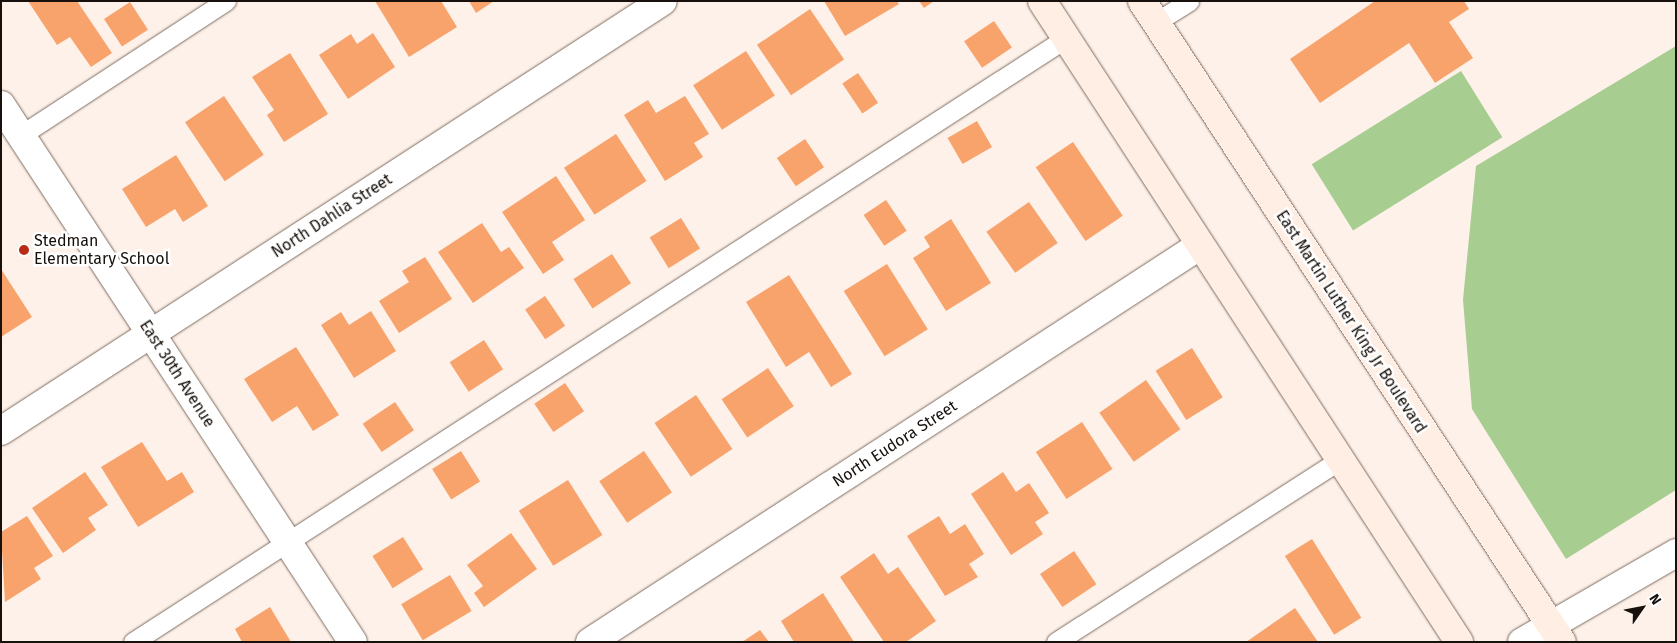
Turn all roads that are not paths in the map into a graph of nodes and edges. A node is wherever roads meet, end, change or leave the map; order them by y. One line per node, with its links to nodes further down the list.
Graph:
1 (226, 1): 8 (lane)
2 (663, 1): 10 (street, North Dahlia Street)
3 (1042, 1): 6 (main road)
4 (1189, 1): 5 (lane)
5 (1149, 12): 15 (main road, East Martin Luther King Jr Boulevard)
6 (1066, 38): 9 (main road); 13 (lane)
7 (1, 105): 8 (street, East 30th Avenue)
8 (21, 135): 10 (street, East 30th Avenue)
9 (1199, 246): 12 (main road); 18 (street, North Eudora Street)
10 (151, 334): 11 (street, North Dahlia Street); 13 (street, East 30th Avenue)
11 (1, 431)
12 (1339, 460): 19 (lane); 20 (main road)
13 (286, 540): 16 (lane); 17 (street, East 30th Avenue)
14 (1676, 553): 15 (street)
15 (1557, 634): 21 (street)
16 (133, 642)
17 (353, 642)
18 (590, 642)
19 (1056, 642)
20 (1459, 642)
21 (1522, 642)

